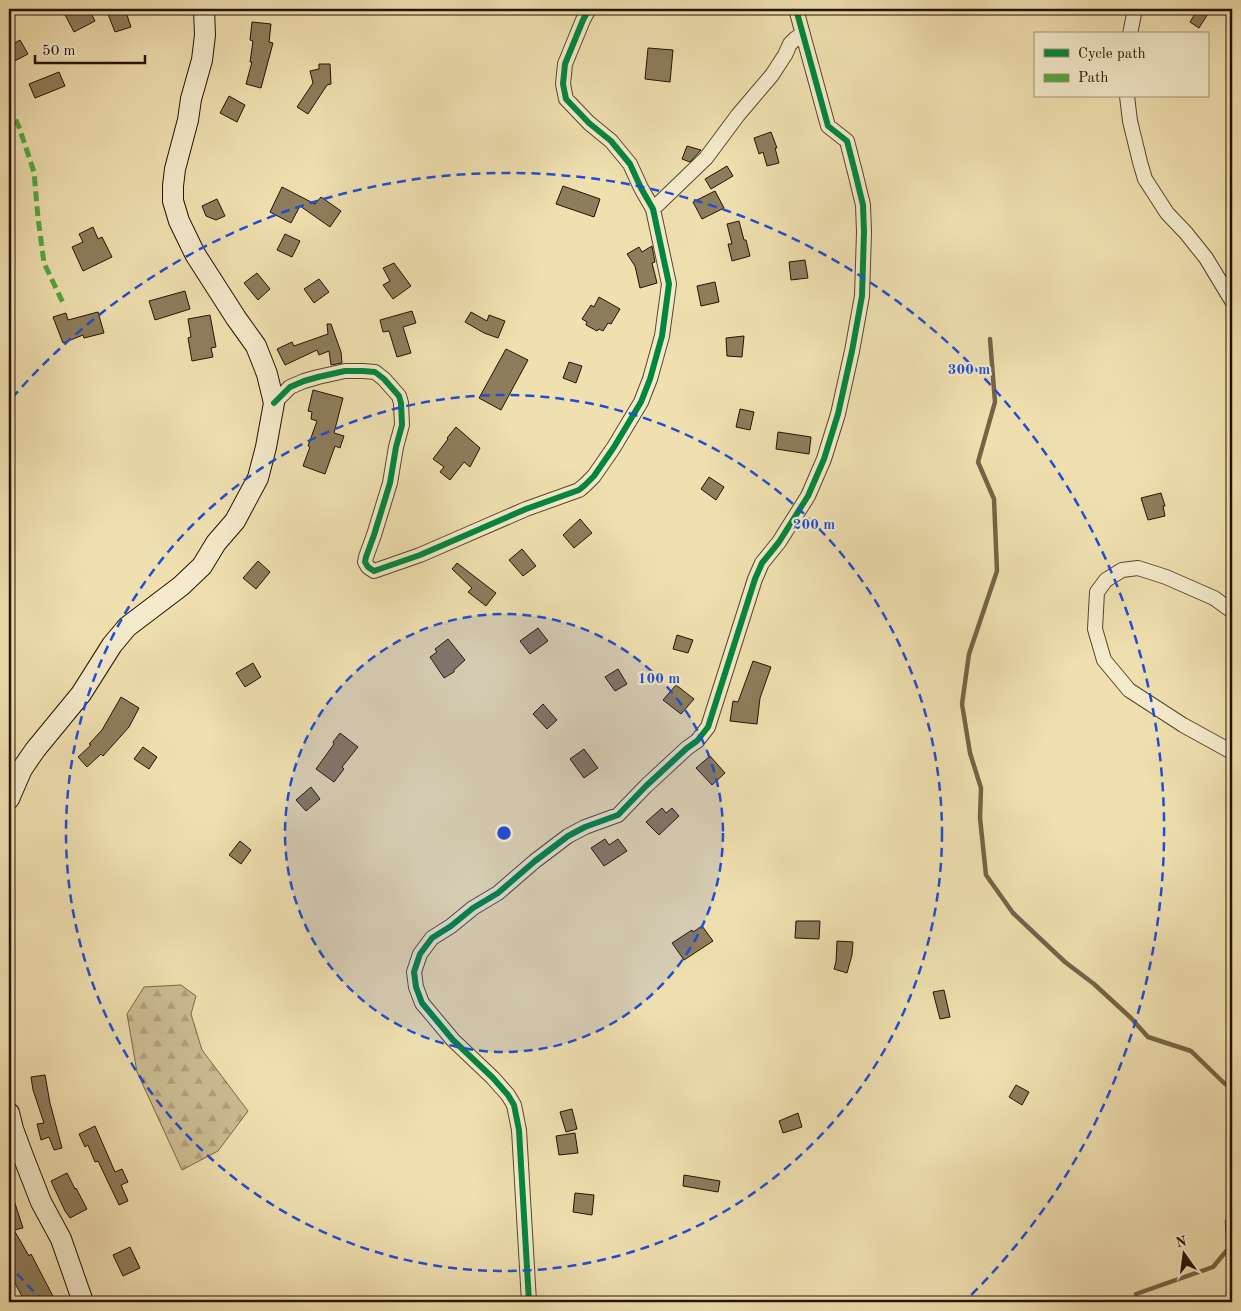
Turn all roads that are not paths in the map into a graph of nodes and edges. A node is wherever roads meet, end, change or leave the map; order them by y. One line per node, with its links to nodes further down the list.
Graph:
1 (204, 9): 10 (main road)
2 (589, 9): 8 (street)
3 (796, 9): 6 (street)
4 (1134, 9): 5 (street)
5 (1130, 32)
6 (803, 35): 8 (street); 16 (street)
7 (1127, 98): 9 (street)
8 (654, 209): 10 (street)
9 (1232, 301)
10 (274, 403): 13 (main road)
11 (1232, 611): 12 (street)
12 (1232, 752)
13 (9, 799)
14 (9, 1113): 15 (main road)
15 (83, 1302)
16 (530, 1302)

